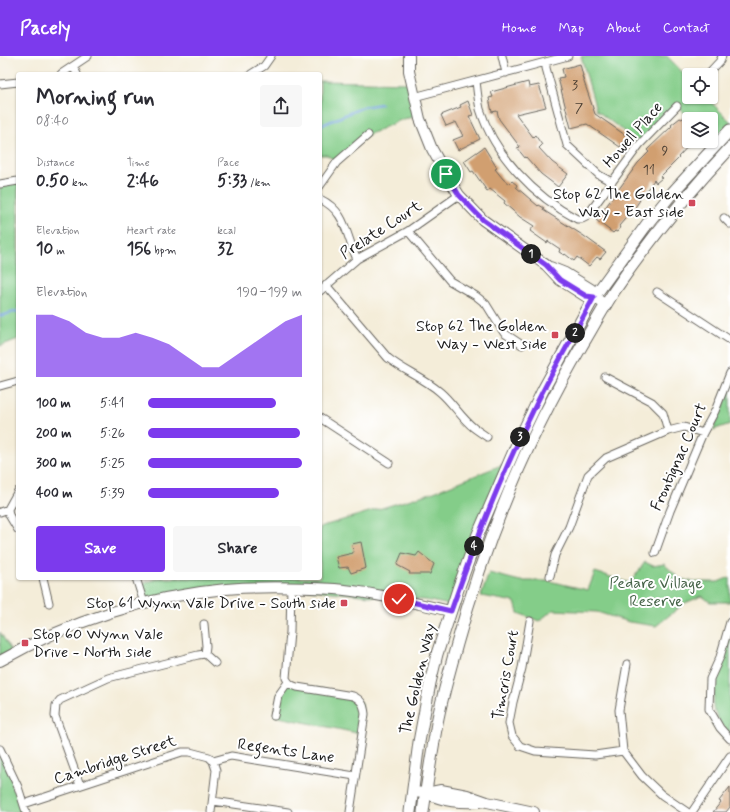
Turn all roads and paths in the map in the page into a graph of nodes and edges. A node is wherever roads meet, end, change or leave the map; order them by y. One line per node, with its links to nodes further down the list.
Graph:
1 (88, 56): 8 (street)
2 (270, 56): 12 (street)
3 (409, 56): 17 (street)
4 (502, 56): 13 (street)
5 (568, 56): 7 (street)
6 (722, 56): 9 (street)
7 (546, 62): 13 (street); 26 (street)
8 (73, 66): 10 (street); 11 (street)
9 (714, 68)
10 (64, 72)
11 (76, 72)
12 (254, 72)
13 (506, 73): 14 (street)
14 (476, 81): 17 (street); 26 (street, Howell Place)
15 (16, 82): 16 (street)
16 (0, 84)
17 (414, 97): 29 (street)
18 (677, 106): 26 (street, Howell Place)
19 (730, 130): 22 (main road, The Golden Way)
20 (368, 135): 27 (street)
21 (730, 147): 22 (main road); 24 (main road, The Golden Way)
22 (709, 153): 38 (main road, The Golden Way)
23 (730, 161): 24 (main road)
24 (716, 164): 39 (main road, The Golden Way)
25 (16, 181): 28 (street)
26 (612, 182)
27 (322, 183)
28 (0, 184)
29 (459, 195): 33 (street, Prelate Court); 38 (street)
30 (322, 200): 34 (street)
31 (724, 218): 32 (street)
32 (730, 224)
33 (408, 231): 34 (street, Prelate Court); 41 (street)
34 (357, 259): 35 (street, Prelate Court)
35 (326, 285): 36 (street, Prelate Court); 49 (street)
36 (322, 289)
37 (657, 292): 40 (street)
38 (594, 297): 39 (street); 63 (main road, The Golden Way)
39 (606, 306): 60 (main road, The Golden Way)
40 (730, 340)
41 (522, 345)
42 (730, 373): 48 (street, Frontignac Court)
43 (605, 377): 47 (street)
44 (16, 381): 45 (street)
45 (0, 386)
46 (322, 419): 50 (street)
47 (668, 431): 48 (street); 56 (street)
48 (703, 433): 55 (street, Frontignac Court)
49 (487, 437)
50 (389, 463)
51 (16, 495): 52 (street)
52 (8, 509): 53 (street); 54 (street)
53 (0, 512)
54 (16, 527)
55 (655, 553)
56 (550, 576)
57 (43, 580): 61 (street)
58 (137, 580): 62 (street)
59 (291, 587): 62 (street); 63 (street); 72 (street)
60 (470, 600): 63 (main road); 67 (main road, The Golden Way)
61 (49, 603)
62 (144, 603): 69 (street)
63 (451, 611): 67 (main road); 81 (main road, The Golden Way)
64 (530, 621): 76 (street, Timcris Court)
65 (730, 622): 74 (street)
66 (204, 624): 68 (street)
67 (461, 628): 82 (main road, The Golden Way)
68 (205, 654): 70 (street); 80 (street)
69 (0, 661)
70 (215, 663)
71 (626, 664): 76 (street)
72 (288, 682): 73 (street); 79 (street)
73 (274, 716)
74 (730, 739)
75 (0, 749): 84 (street)
76 (623, 751): 92 (street)
77 (730, 756): 93 (street)
78 (213, 761): 79 (street, Regents Lane); 80 (street, Cambridge Street); 83 (street)
79 (355, 776): 88 (street)
80 (80, 785): 84 (street, Cambridge Street)
81 (412, 792): 82 (street); 89 (main road, The Golden Way)
82 (426, 793): 90 (main road, The Golden Way); 91 (street)
83 (212, 801): 86 (street); 87 (street)
84 (24, 804): 85 (street)
85 (26, 812)
86 (211, 812)
87 (288, 812)
88 (350, 812)
89 (410, 812)
90 (423, 812)
91 (534, 812)
92 (687, 812)
93 (692, 812)

